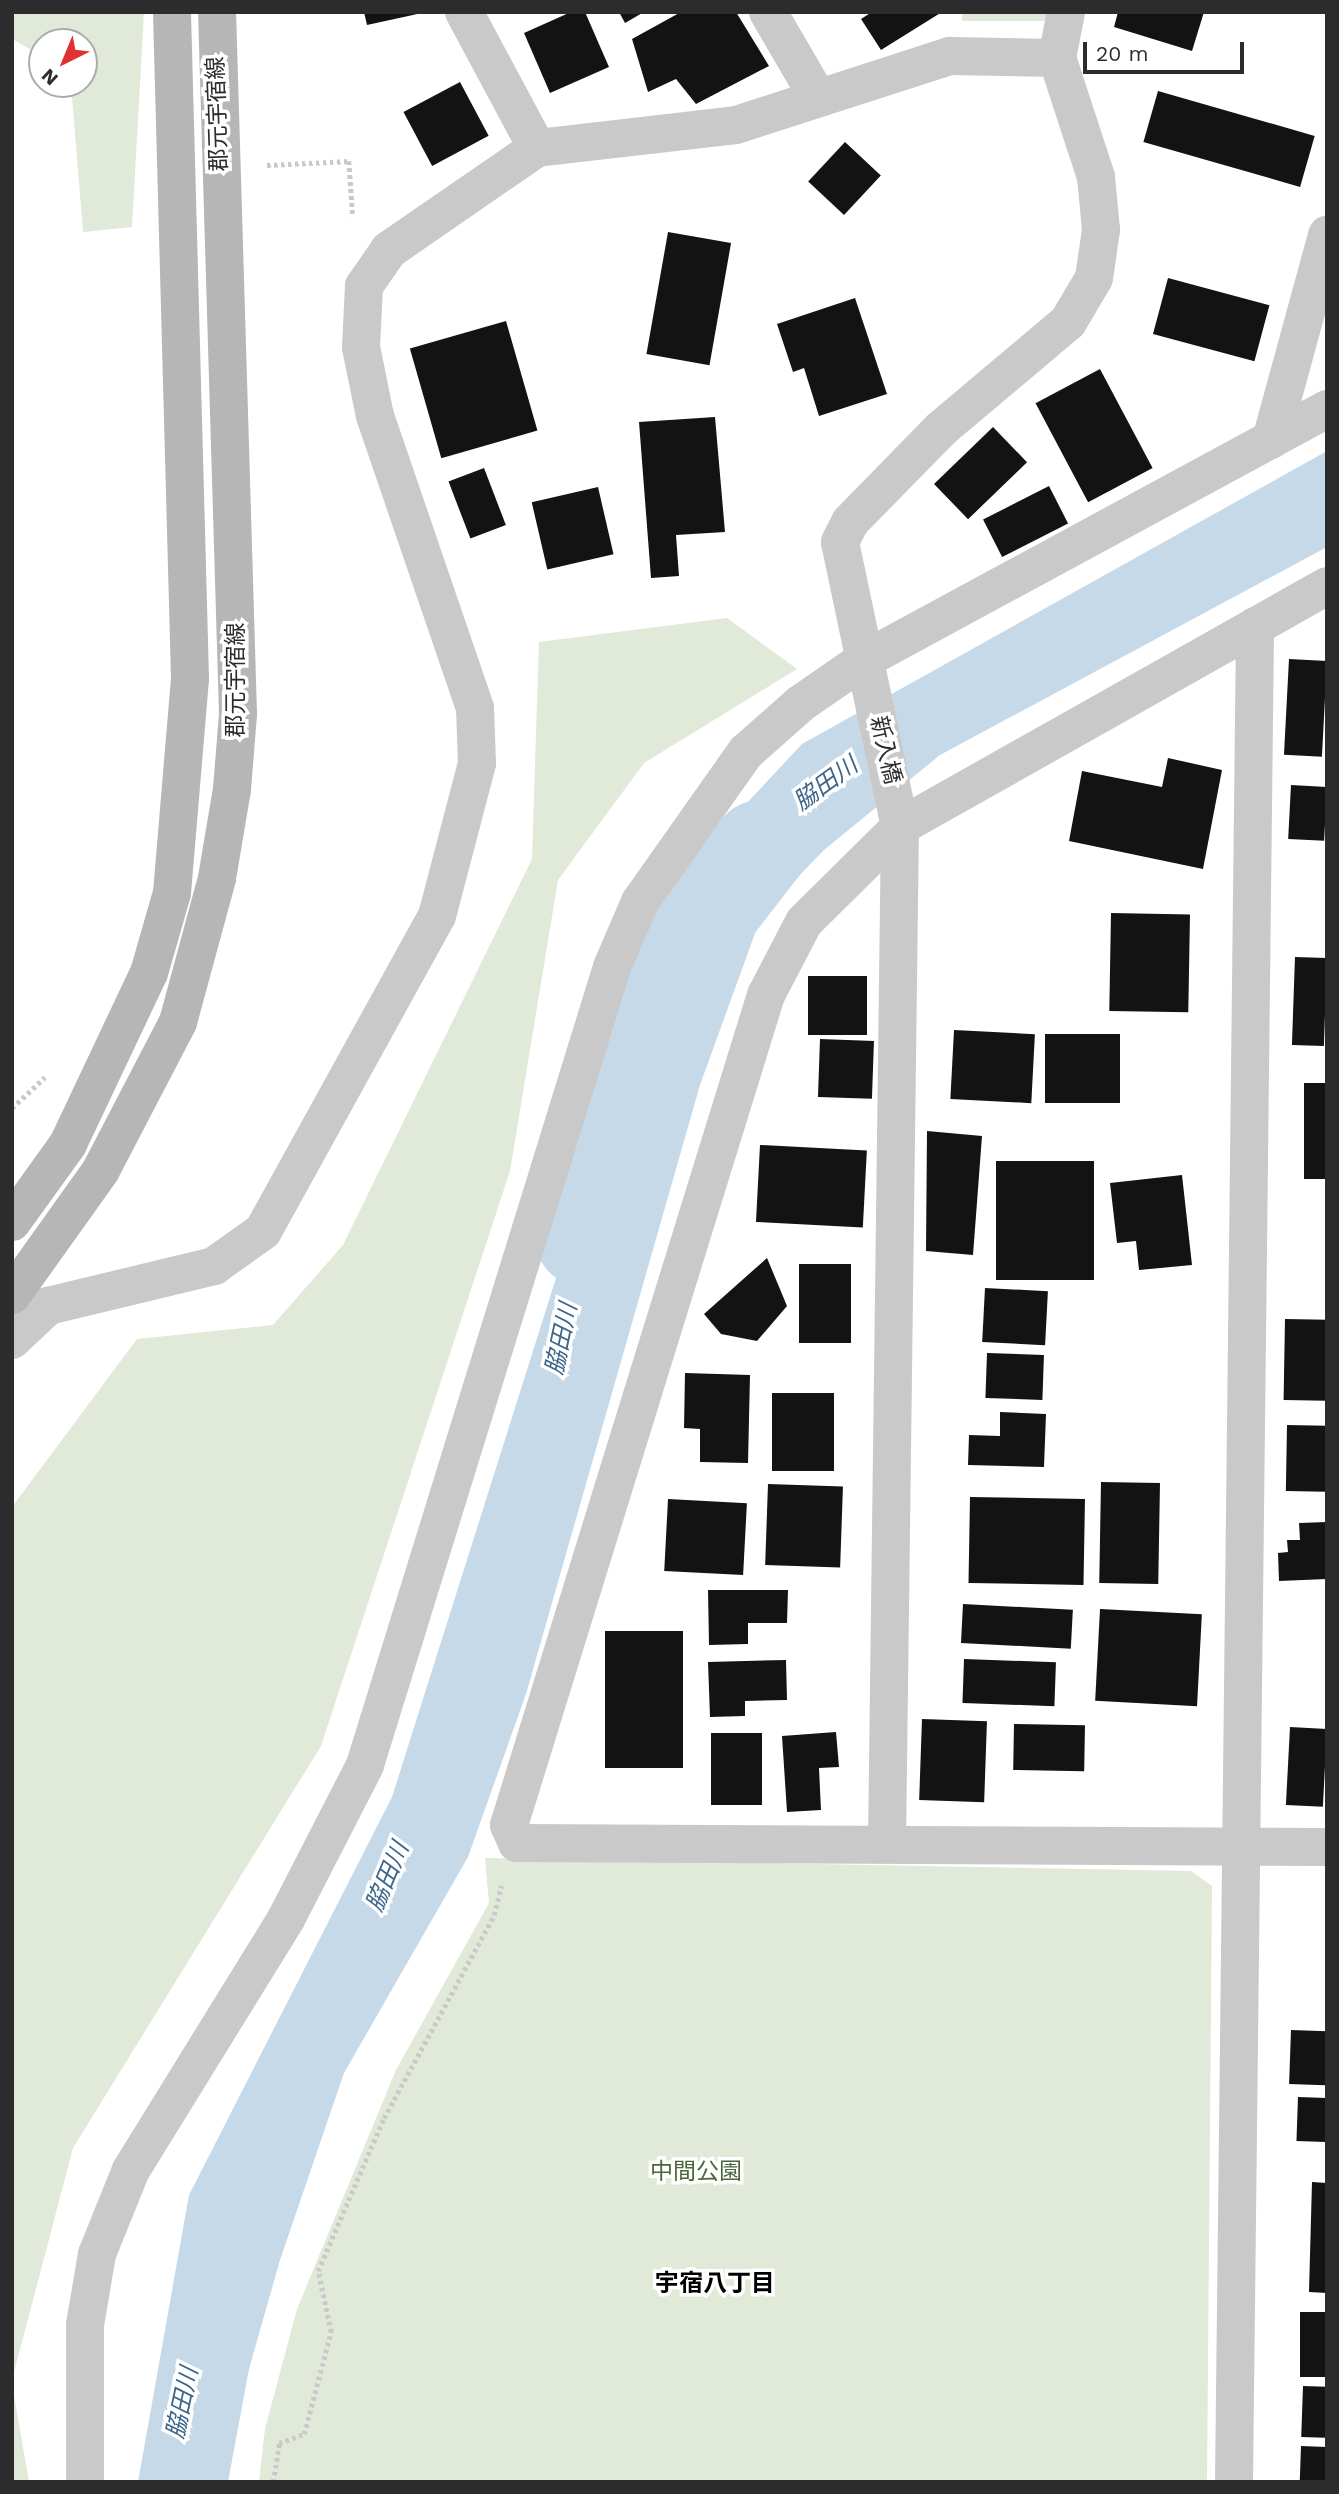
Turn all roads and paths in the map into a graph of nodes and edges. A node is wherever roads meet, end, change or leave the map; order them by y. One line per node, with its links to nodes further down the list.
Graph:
1 (172, 12): 18 (street, 郡元宇宿線)
2 (217, 12): 19 (street, 郡元宇宿線)
3 (464, 12): 8 (street)
4 (768, 12): 7 (street)
5 (1066, 12): 6 (street)
6 (1056, 58): 7 (street); 16 (street, 新入橋)
7 (818, 98): 8 (street)
8 (537, 148): 11 (street)
9 (262, 165): 11 (path)
10 (1327, 235): 13 (street)
11 (389, 250): 20 (street)
12 (1327, 409): 13 (street)
13 (1272, 440): 16 (street)
14 (1327, 586): 15 (street)
15 (1255, 626): 17 (street); 23 (street)
16 (866, 674): 17 (street, 新入橋); 25 (street)
17 (899, 820): 21 (street); 22 (street, 新入橋)
18 (12, 1222)
19 (12, 1295)
20 (12, 1339)
21 (517, 1843): 22 (street); 26 (path)
22 (887, 1843): 23 (street)
23 (1241, 1847): 24 (street); 27 (street)
24 (1327, 1847)
25 (85, 2482)
26 (273, 2482)
27 (1234, 2482)

